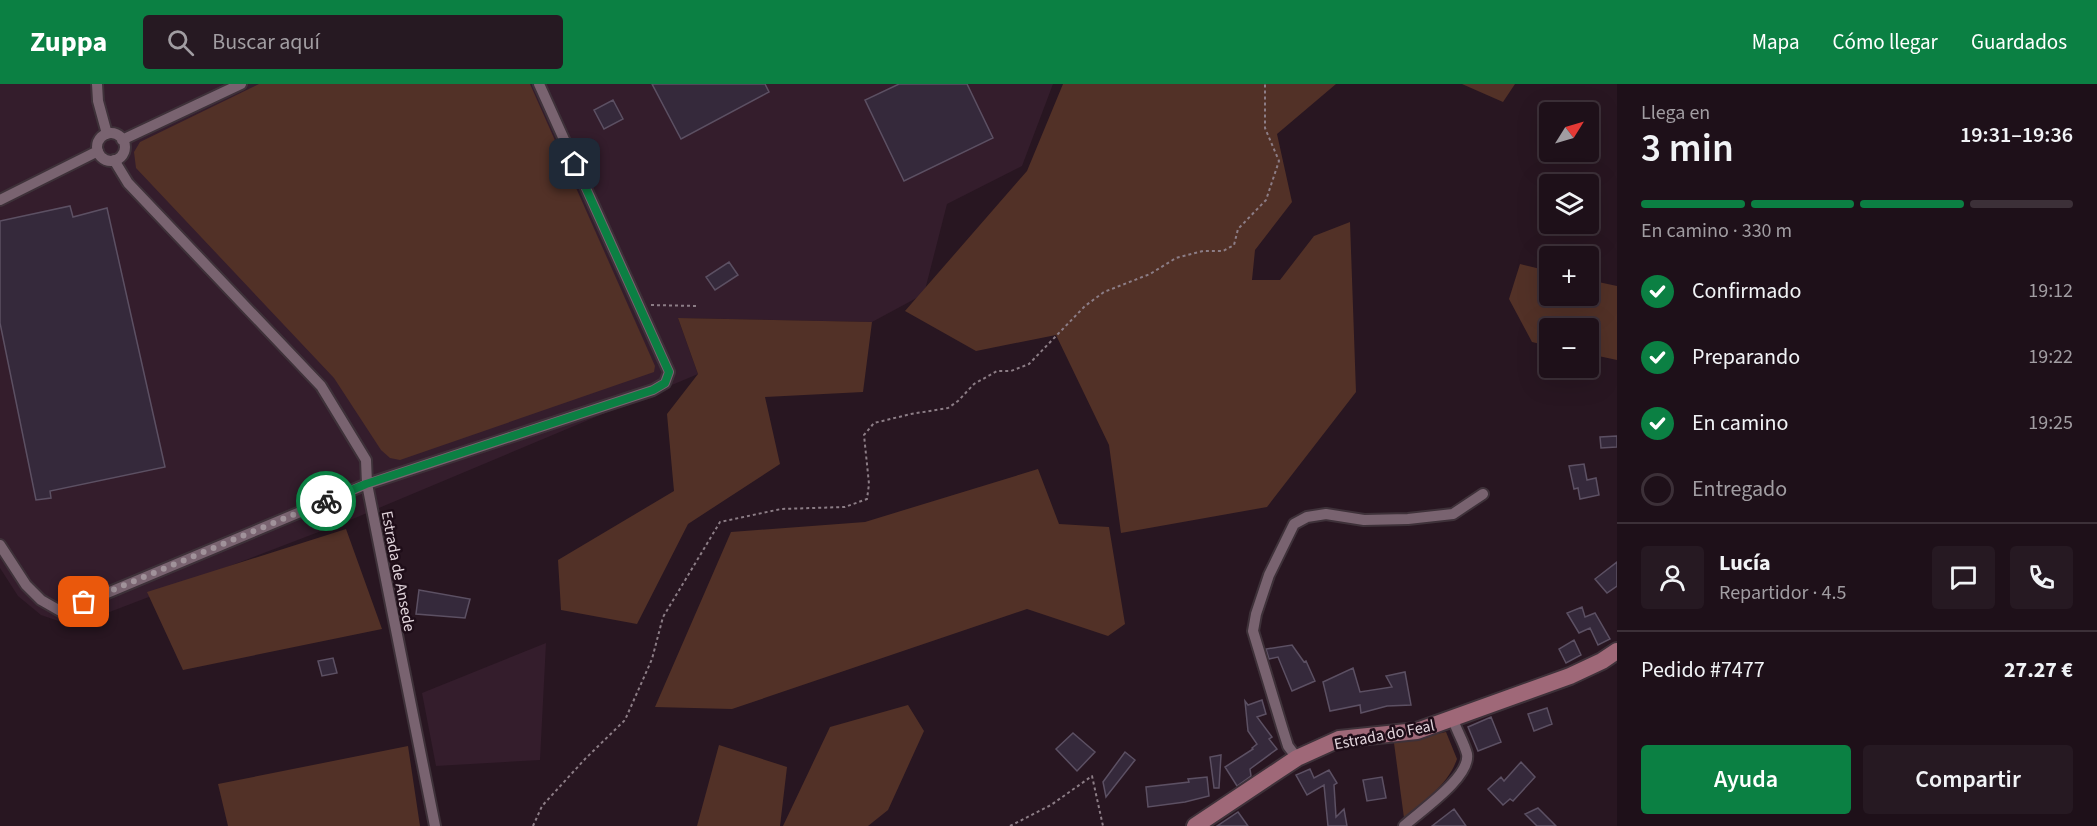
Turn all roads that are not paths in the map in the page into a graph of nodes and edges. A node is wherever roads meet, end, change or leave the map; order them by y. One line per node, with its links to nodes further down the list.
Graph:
1 (97, 84): 4 (street)
2 (241, 84): 5 (street)
3 (539, 84): 9 (street)
4 (107, 134): 5 (street); 6 (street)
5 (122, 140): 7 (street)
6 (98, 151): 7 (street); 8 (street)
7 (114, 160): 9 (street, Estrada de Ansede)
8 (0, 200)
9 (366, 484): 11 (street); 15 (street, Estrada de Ansede)
10 (1483, 494): 14 (street)
11 (0, 545)
12 (1617, 651): 13 (main road, Estrada do Feal)
13 (1453, 719): 14 (main road, Estrada do Feal); 17 (street)
14 (1297, 758): 16 (main road, Estrada do Feal)
15 (435, 826)
16 (1195, 826)
17 (1404, 826)

